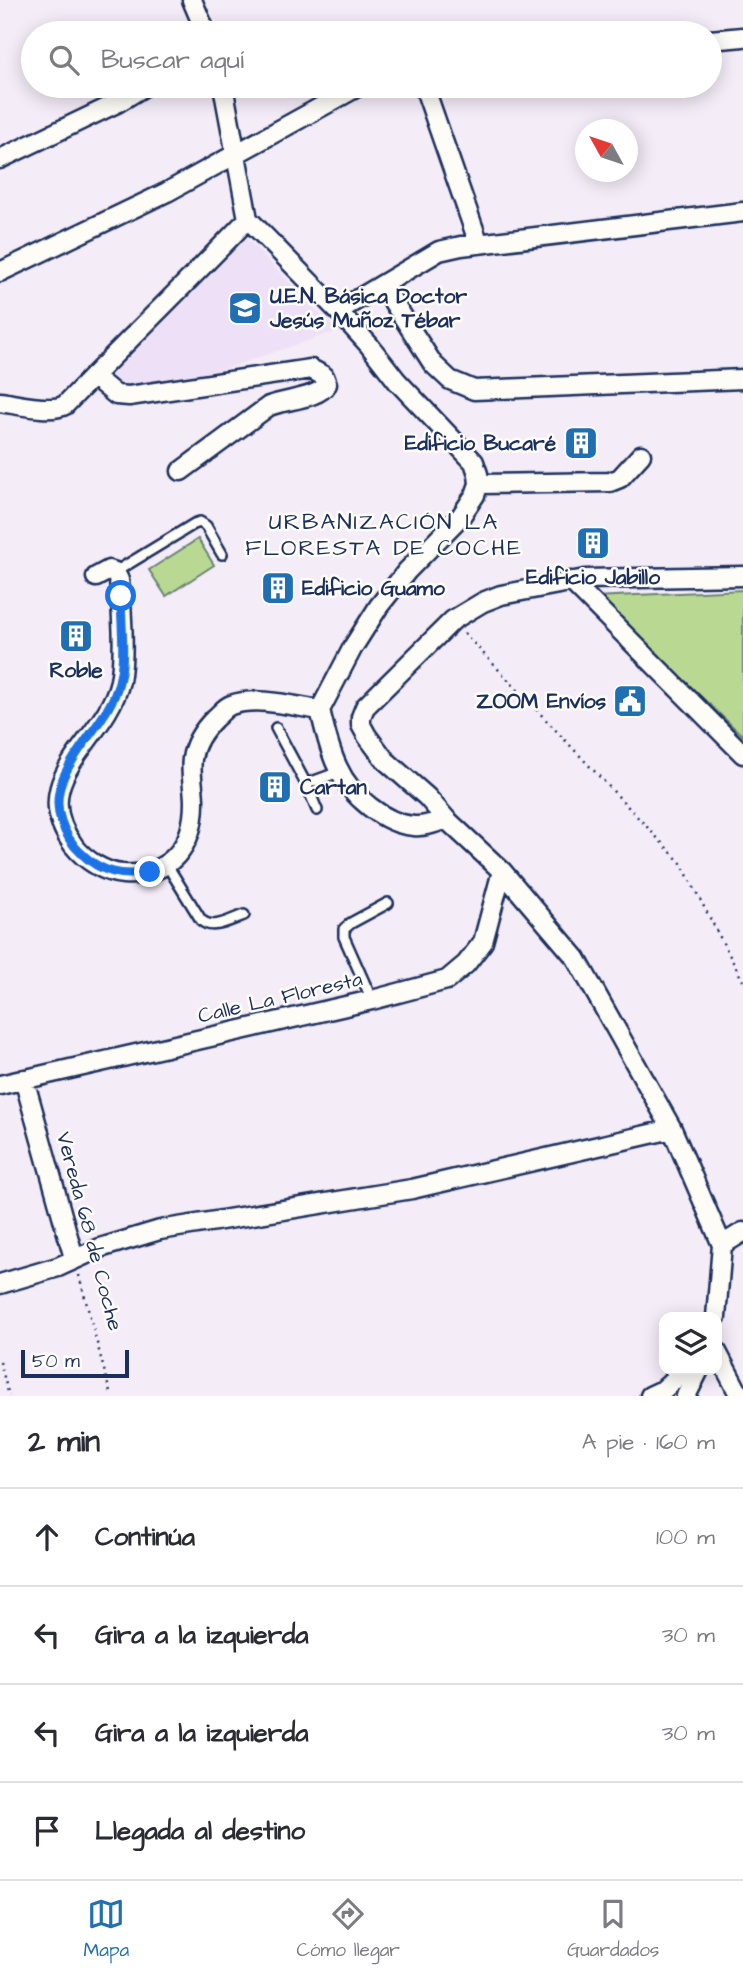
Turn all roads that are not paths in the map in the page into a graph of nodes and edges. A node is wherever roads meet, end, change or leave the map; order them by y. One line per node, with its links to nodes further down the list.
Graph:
1 (191, 0): 2 (street)
2 (201, 21)
3 (743, 37): 4 (street)
4 (722, 39)
5 (125, 98): 10 (street)
6 (226, 98): 9 (street)
7 (337, 98): 9 (street)
8 (428, 98): 13 (street)
9 (237, 153): 12 (street); 14 (street)
10 (0, 159)
11 (743, 212): 13 (street)
12 (248, 219): 16 (street); 17 (street)
13 (479, 244): 15 (street)
14 (0, 272)
15 (383, 286): 16 (street); 18 (street)
16 (338, 311): 22 (street)
17 (93, 376): 19 (street); 21 (street)
18 (743, 379)
19 (0, 402)
20 (641, 454): 22 (street)
21 (181, 471)
22 (479, 484): 28 (street)
23 (222, 554): 24 (lane)
24 (115, 572): 26 (street); 35 (street)
25 (743, 576): 27 (street)
26 (96, 577)
27 (571, 581): 30 (street); 34 (street)
28 (320, 710): 31 (street); 35 (street)
29 (276, 728): 32 (lane)
30 (743, 754)
31 (339, 772): 32 (lane); 34 (street)
32 (306, 784): 33 (lane)
33 (317, 810)
34 (446, 819): 36 (street)
35 (167, 865): 38 (lane)
36 (502, 871): 39 (street, Calle La Floresta); 42 (street)
37 (388, 903): 39 (lane)
38 (244, 915)
39 (372, 1000): 40 (street, Calle La Floresta)
40 (24, 1079): 41 (street, Calle La Floresta); 45 (street, Vereda 68 de Coche)
41 (0, 1085)
42 (672, 1129): 44 (street); 45 (street)
43 (743, 1232): 44 (street)
44 (722, 1245): 47 (street)
45 (74, 1258): 46 (street)
46 (0, 1284)
47 (717, 1312)
48 (722, 1362): 53 (street)
49 (680, 1375): 51 (street)
50 (696, 1375): 52 (street)
51 (650, 1396)
52 (686, 1396)
53 (740, 1396)

